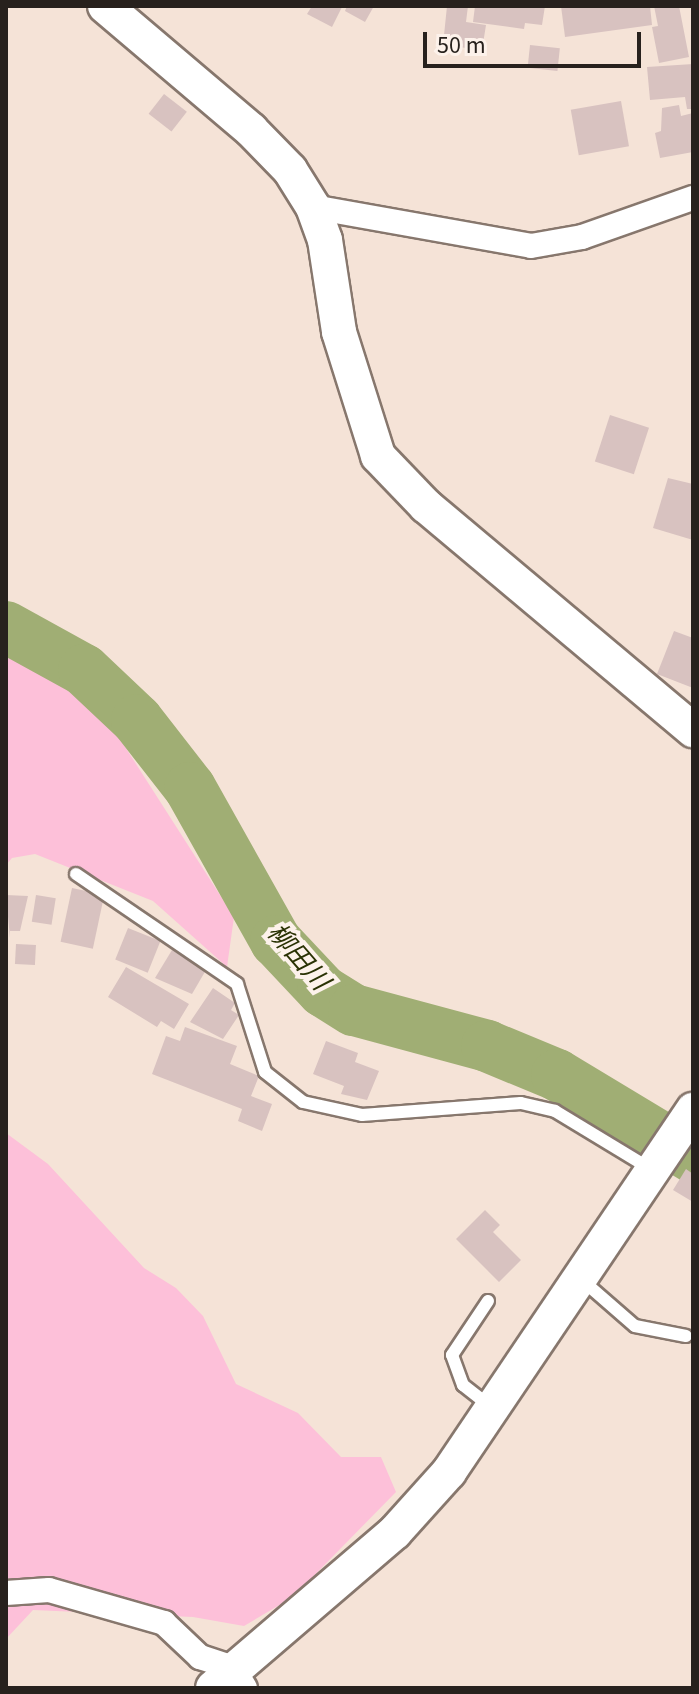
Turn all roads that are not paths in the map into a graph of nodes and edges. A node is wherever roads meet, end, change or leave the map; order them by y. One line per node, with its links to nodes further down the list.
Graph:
1 (105, 6): 3 (street)
2 (693, 198): 3 (street)
3 (313, 207): 4 (street)
4 (693, 730)
5 (76, 874): 7 (lane)
6 (691, 1113): 7 (street)
7 (654, 1161): 8 (street)
8 (580, 1278): 10 (lane); 11 (street)
9 (488, 1301): 11 (lane)
10 (686, 1336)
11 (494, 1409): 13 (street)
12 (6, 1593): 13 (street)
13 (230, 1681)

